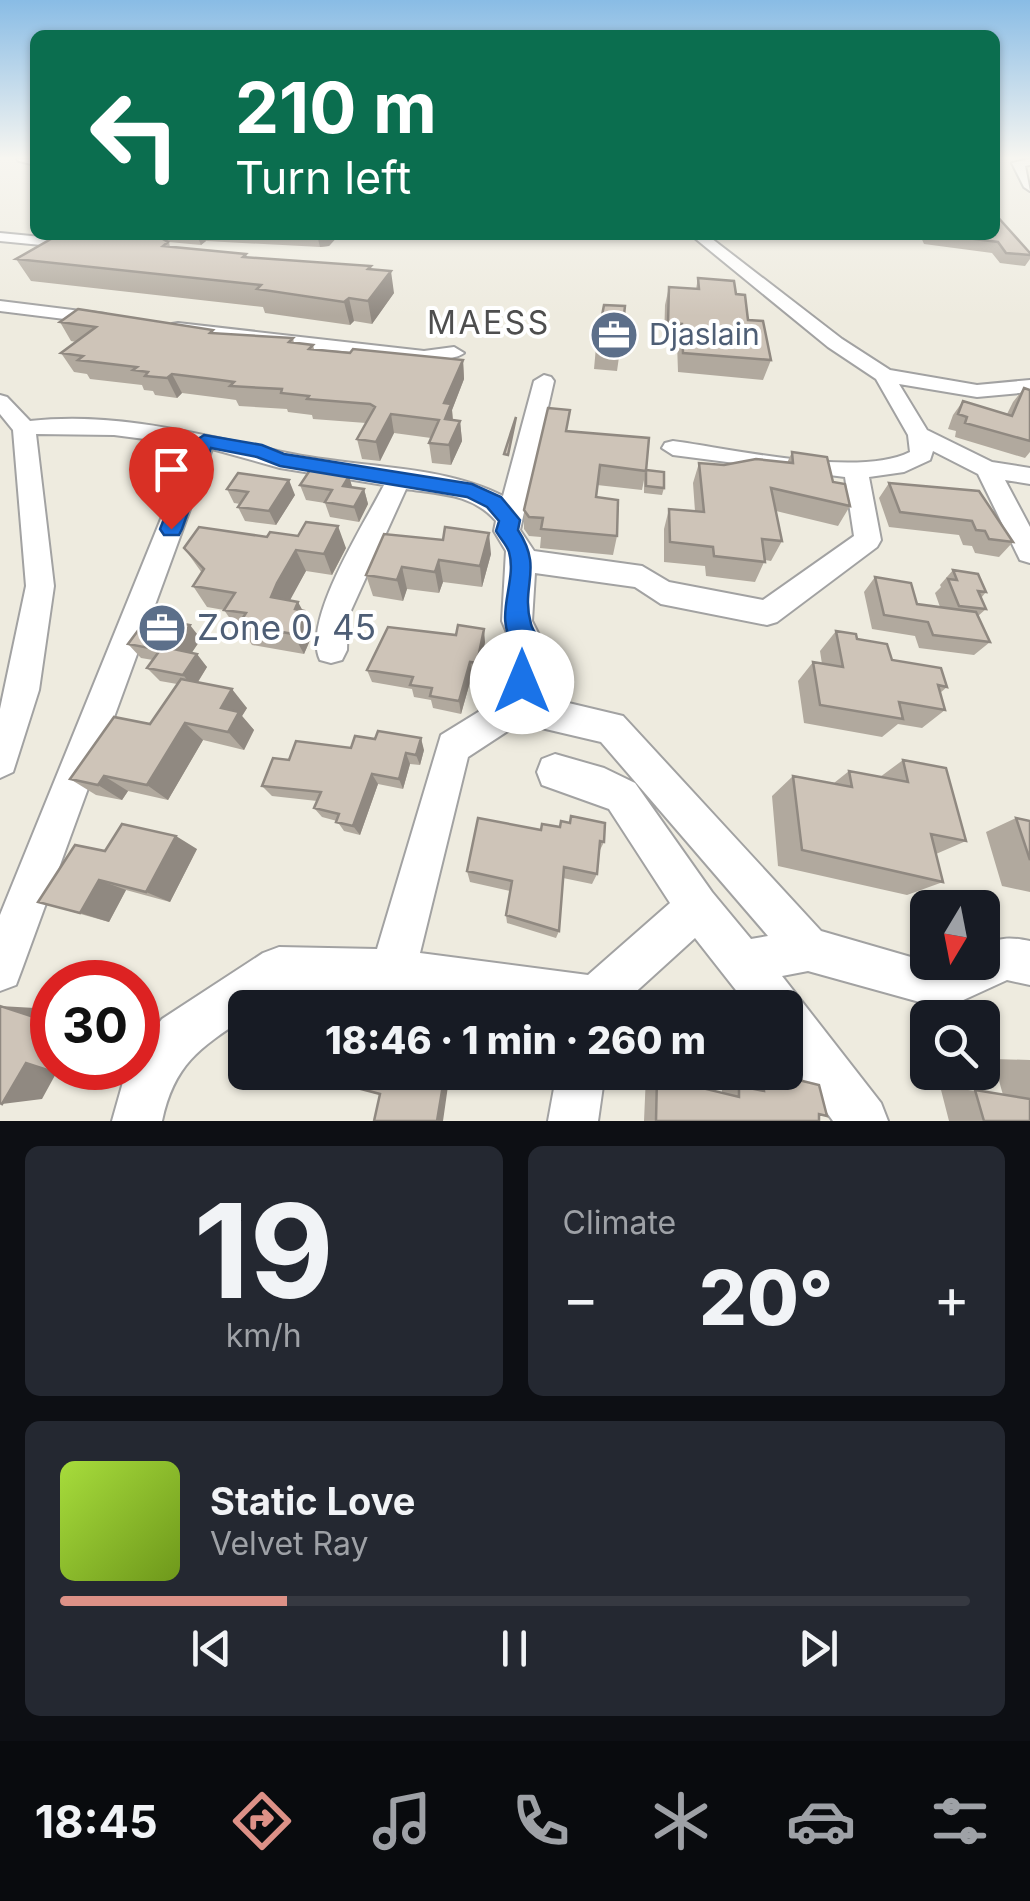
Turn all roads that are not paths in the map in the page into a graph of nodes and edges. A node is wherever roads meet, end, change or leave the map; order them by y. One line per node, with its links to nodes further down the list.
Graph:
1 (0, 237): 2 (street)
2 (30, 240)
3 (33, 240): 5 (street)
4 (704, 240): 10 (street)
5 (99, 246)
6 (0, 306): 7 (street)
7 (119, 321)
8 (157, 325): 9 (street)
9 (454, 352)
10 (884, 375): 12 (street); 15 (street)
11 (544, 382): 22 (street)
12 (1030, 386)
13 (0, 401): 14 (street)
14 (24, 429): 16 (street); 27 (street)
15 (918, 435): 18 (street); 19 (street)
16 (204, 441): 21 (street); 33 (street)
17 (673, 448): 19 (street)
18 (988, 469): 20 (street); 23 (street)
19 (856, 472): 24 (street)
20 (1030, 476)
21 (399, 478): 22 (street); 25 (street)
22 (510, 520): 24 (street)
23 (1030, 554)
24 (520, 560): 26 (street)
25 (332, 650)
26 (516, 708): 30 (street); 34 (street)
27 (0, 760)
28 (555, 772): 29 (street)
29 (696, 907): 31 (street); 36 (street)
30 (808, 949): 31 (street); 32 (street)
31 (745, 962): 37 (street)
32 (1030, 962)
33 (0, 969)
34 (393, 971): 35 (street); 40 (street)
35 (511, 990)
36 (607, 990)
37 (766, 990)
38 (803, 1040): 42 (street)
39 (578, 1090): 41 (street)
40 (137, 1121)
41 (573, 1121)
42 (863, 1121)

